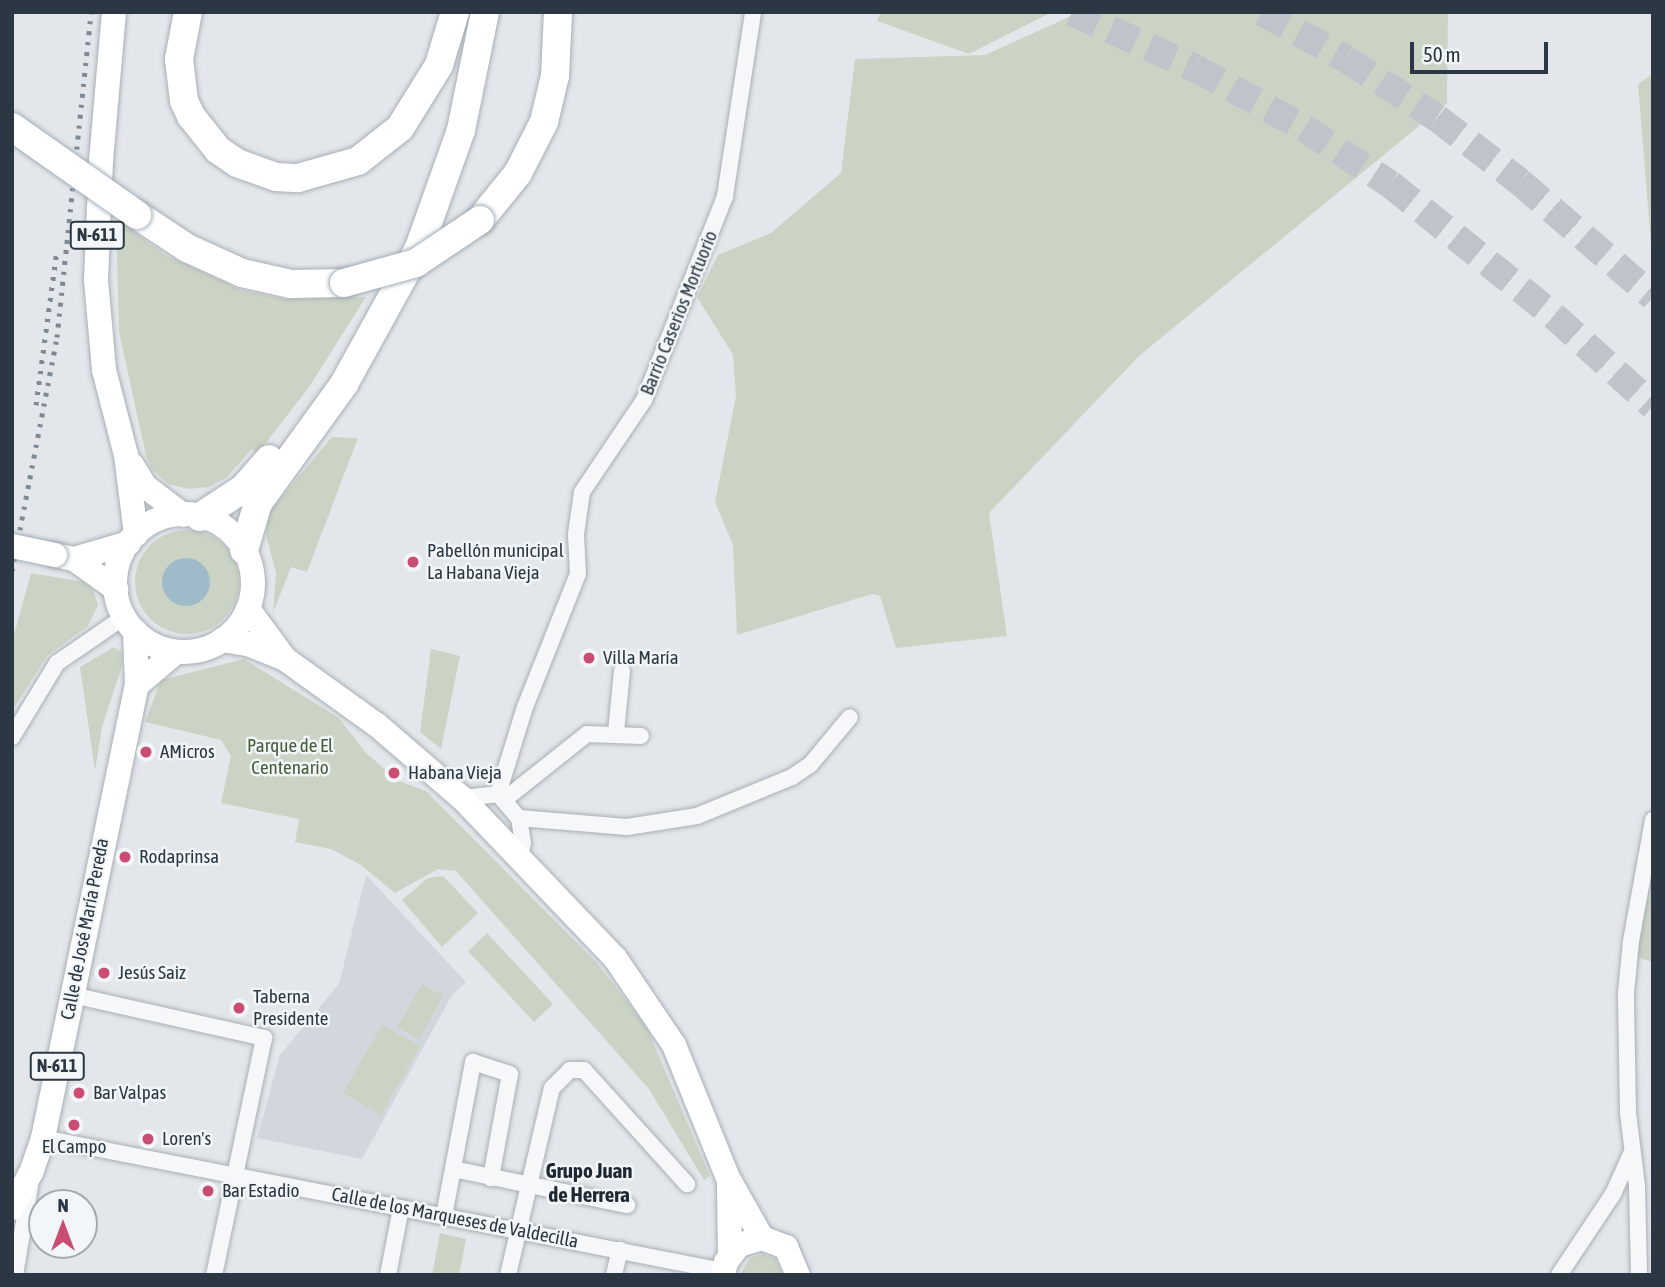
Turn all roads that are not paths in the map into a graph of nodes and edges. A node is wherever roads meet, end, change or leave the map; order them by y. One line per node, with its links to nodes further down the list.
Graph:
1 (114, 12): 9 (main road, N-611)
2 (188, 12): 3 (highway)
3 (455, 12)
4 (473, 12): 10 (highway)
5 (485, 12): 13 (highway)
6 (558, 12): 8 (highway, bridge)
7 (753, 12): 27 (street, Barrio Caserios Mortuorio)
8 (12, 127)
9 (126, 455): 10 (main road, N-611); 11 (main road, N-611)
10 (192, 516): 11 (main road); 13 (main road, N-611)
11 (132, 539): 14 (main road); 15 (main road, N-611)
12 (12, 546): 14 (main road, bridge)
13 (244, 550): 16 (main road)
14 (64, 557): 15 (main road)
15 (116, 589): 17 (main road, N-611)
16 (248, 608): 18 (main road); 20 (main road)
17 (130, 624): 19 (main road); 22 (main road, Calle de José María Pereda / N-611); 26 (street)
18 (222, 640): 19 (main road); 20 (main road)
19 (176, 652): 22 (main road)
20 (285, 659): 28 (main road)
21 (622, 671): 24 (street)
22 (137, 685): 32 (main road, Calle de José María Pereda / N-611)
23 (850, 717): 29 (street)
24 (616, 732): 25 (street); 27 (street)
25 (641, 736)
26 (12, 737)
27 (501, 797): 28 (street); 29 (street)
28 (462, 798): 31 (main road)
29 (519, 818): 31 (street)
30 (1653, 820): 34 (street)
31 (519, 860): 39 (main road)
32 (72, 995): 33 (main road, Calle de José María Pereda / N-611); 37 (street)
33 (43, 1138): 36 (main road, Calle de José María Pereda / N-611); 37 (street, Calle de los Marqueses de Valdecilla)
34 (1632, 1152): 56 (street); 57 (street)
35 (453, 1169): 38 (street); 38 (street); 45 (street)
36 (32, 1173): 43 (main road, Calle de José María Pereda / N-611); 50 (street)
37 (236, 1176): 44 (street, Calle de los Marqueses de Valdecilla); 51 (street)
38 (491, 1178): 41 (street)
39 (728, 1178): 47 (main road); 49 (main road)
40 (687, 1184): 41 (street)
41 (527, 1187): 42 (street); 46 (street)
42 (627, 1205)
43 (12, 1208)
44 (401, 1208): 45 (street, Calle de los Marqueses de Valdecilla); 52 (street)
45 (444, 1216): 46 (street, Calle de los Marqueses de Valdecilla)
46 (517, 1230): 48 (street, Calle de los Marqueses de Valdecilla); 53 (street)
47 (762, 1238): 49 (main road); 55 (main road)
48 (620, 1250): 49 (street, Calle de los Marqueses de Valdecilla); 54 (street)
49 (725, 1266)
50 (15, 1275)
51 (214, 1275)
52 (388, 1275)
53 (508, 1275)
54 (614, 1275)
55 (798, 1275)
56 (1559, 1275)
57 (1639, 1275)

